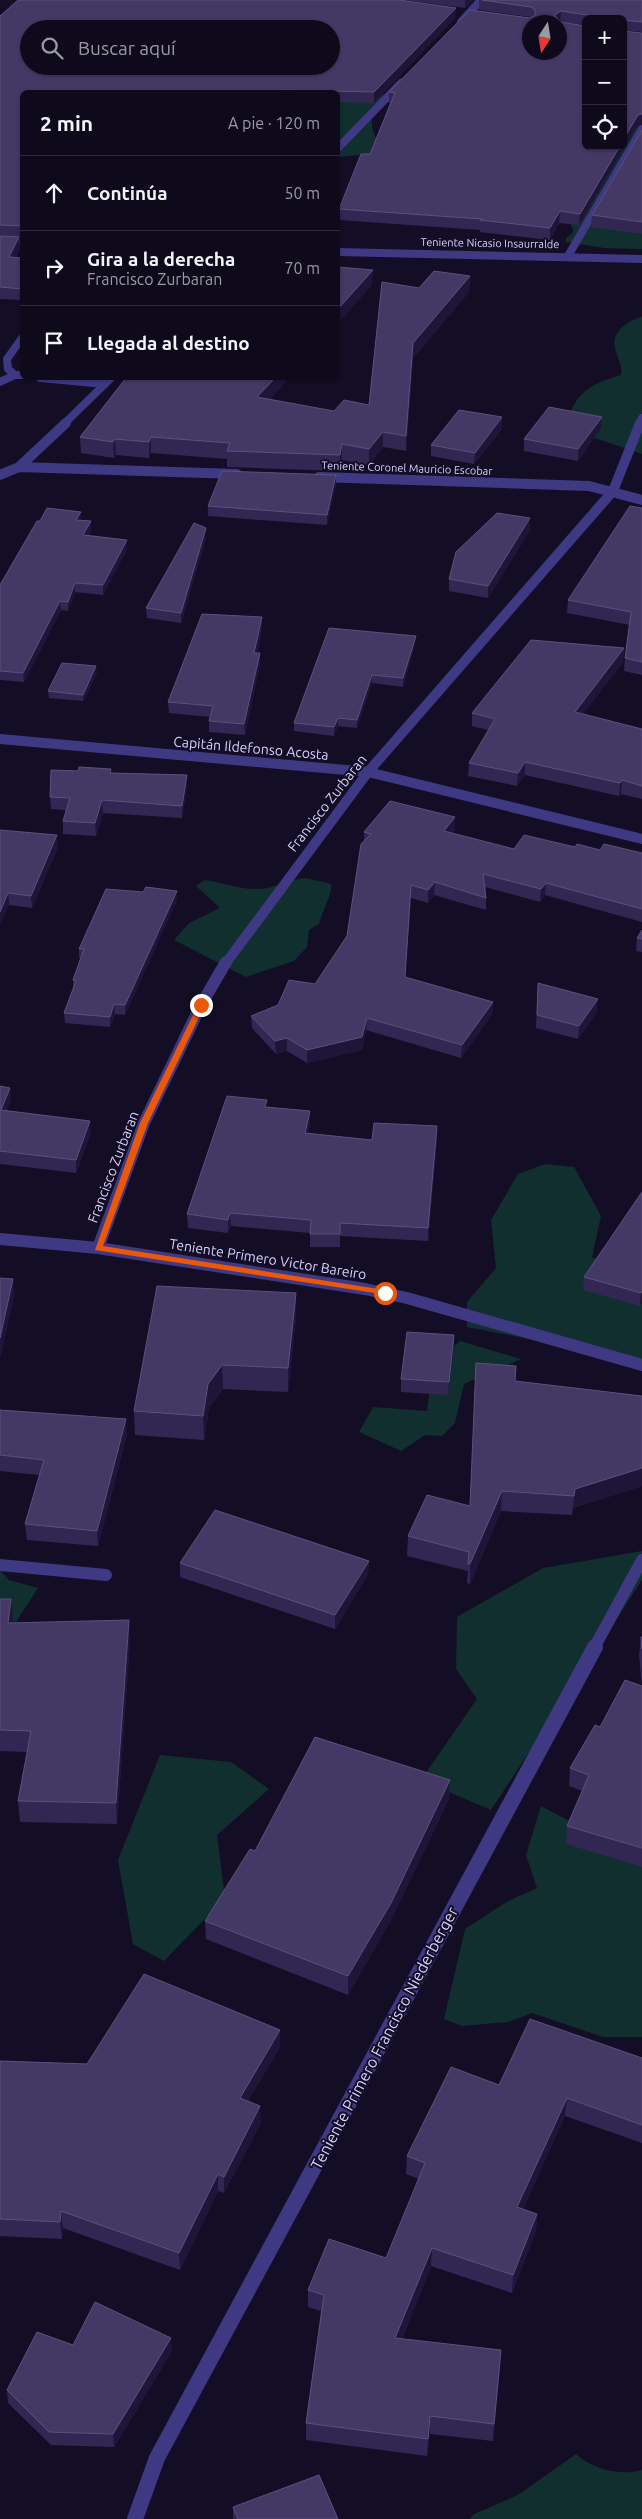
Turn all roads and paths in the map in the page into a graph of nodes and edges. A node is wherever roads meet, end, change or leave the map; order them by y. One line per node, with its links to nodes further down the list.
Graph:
1 (481, 0): 3 (street)
2 (458, 14): 3 (street)
3 (468, 15): 4 (street); 5 (street)
4 (476, 16)
5 (454, 29)
6 (406, 78): 8 (street)
7 (642, 129): 12 (street)
8 (340, 146)
9 (0, 242): 10 (street)
10 (20, 243)
11 (340, 252): 12 (street, Teniente Nicasio Insaurralde)
12 (568, 256): 13 (street, Teniente Nicasio Insaurralde)
13 (642, 259)
14 (20, 341): 15 (street)
15 (19, 375): 18 (street)
16 (85, 380): 17 (street)
17 (108, 381): 20 (street)
18 (0, 382)
19 (642, 418): 24 (street, Francisco Zurbaran)
20 (19, 467): 21 (street); 22 (street)
21 (245, 474)
22 (0, 475)
23 (304, 476): 24 (street, Teniente Coronel Mauricio Escobar)
24 (613, 491): 25 (street, Teniente Coronel Mauricio Escobar); 27 (street, Francisco Zurbaran)
25 (642, 500)
26 (0, 739): 27 (street, Capitán Ildefonso Acosta)
27 (368, 772): 28 (street, Capitán Ildefonso Acosta); 30 (street, Francisco Zurbaran)
28 (642, 839)
29 (0, 1239): 30 (street, Teniente Primero Victor Bareiro)
30 (98, 1248): 31 (street, Teniente Primero Victor Bareiro)
31 (642, 1365)
32 (642, 1560): 35 (street, Teniente Primero Francisco Niederberger)
33 (0, 1565): 34 (street)
34 (106, 1575)
35 (134, 2519)

